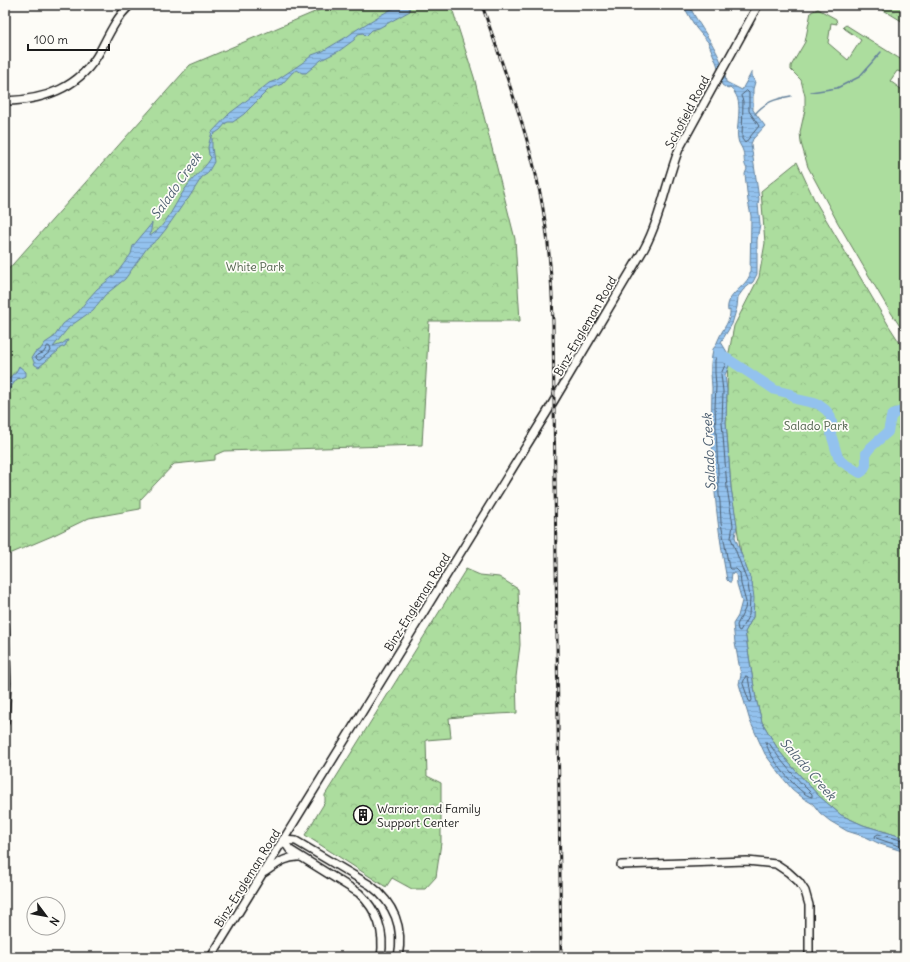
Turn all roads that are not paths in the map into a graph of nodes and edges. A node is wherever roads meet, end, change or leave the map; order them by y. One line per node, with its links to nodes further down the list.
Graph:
1 (130, 5): 3 (street)
2 (758, 5): 4 (street, Schofield Road)
3 (5, 100)
4 (638, 258): 7 (street, Binz-Engleman Road)
5 (5, 626): 6 (street)
6 (5, 722)
7 (283, 840): 8 (street); 10 (street, Binz-Engleman Road); 13 (street)
8 (302, 858): 10 (street); 12 (street)
9 (621, 865): 14 (street)
10 (262, 874): 11 (street, Binz-Engleman Road)
11 (211, 957)
12 (381, 957)
13 (398, 957)
14 (809, 957)

